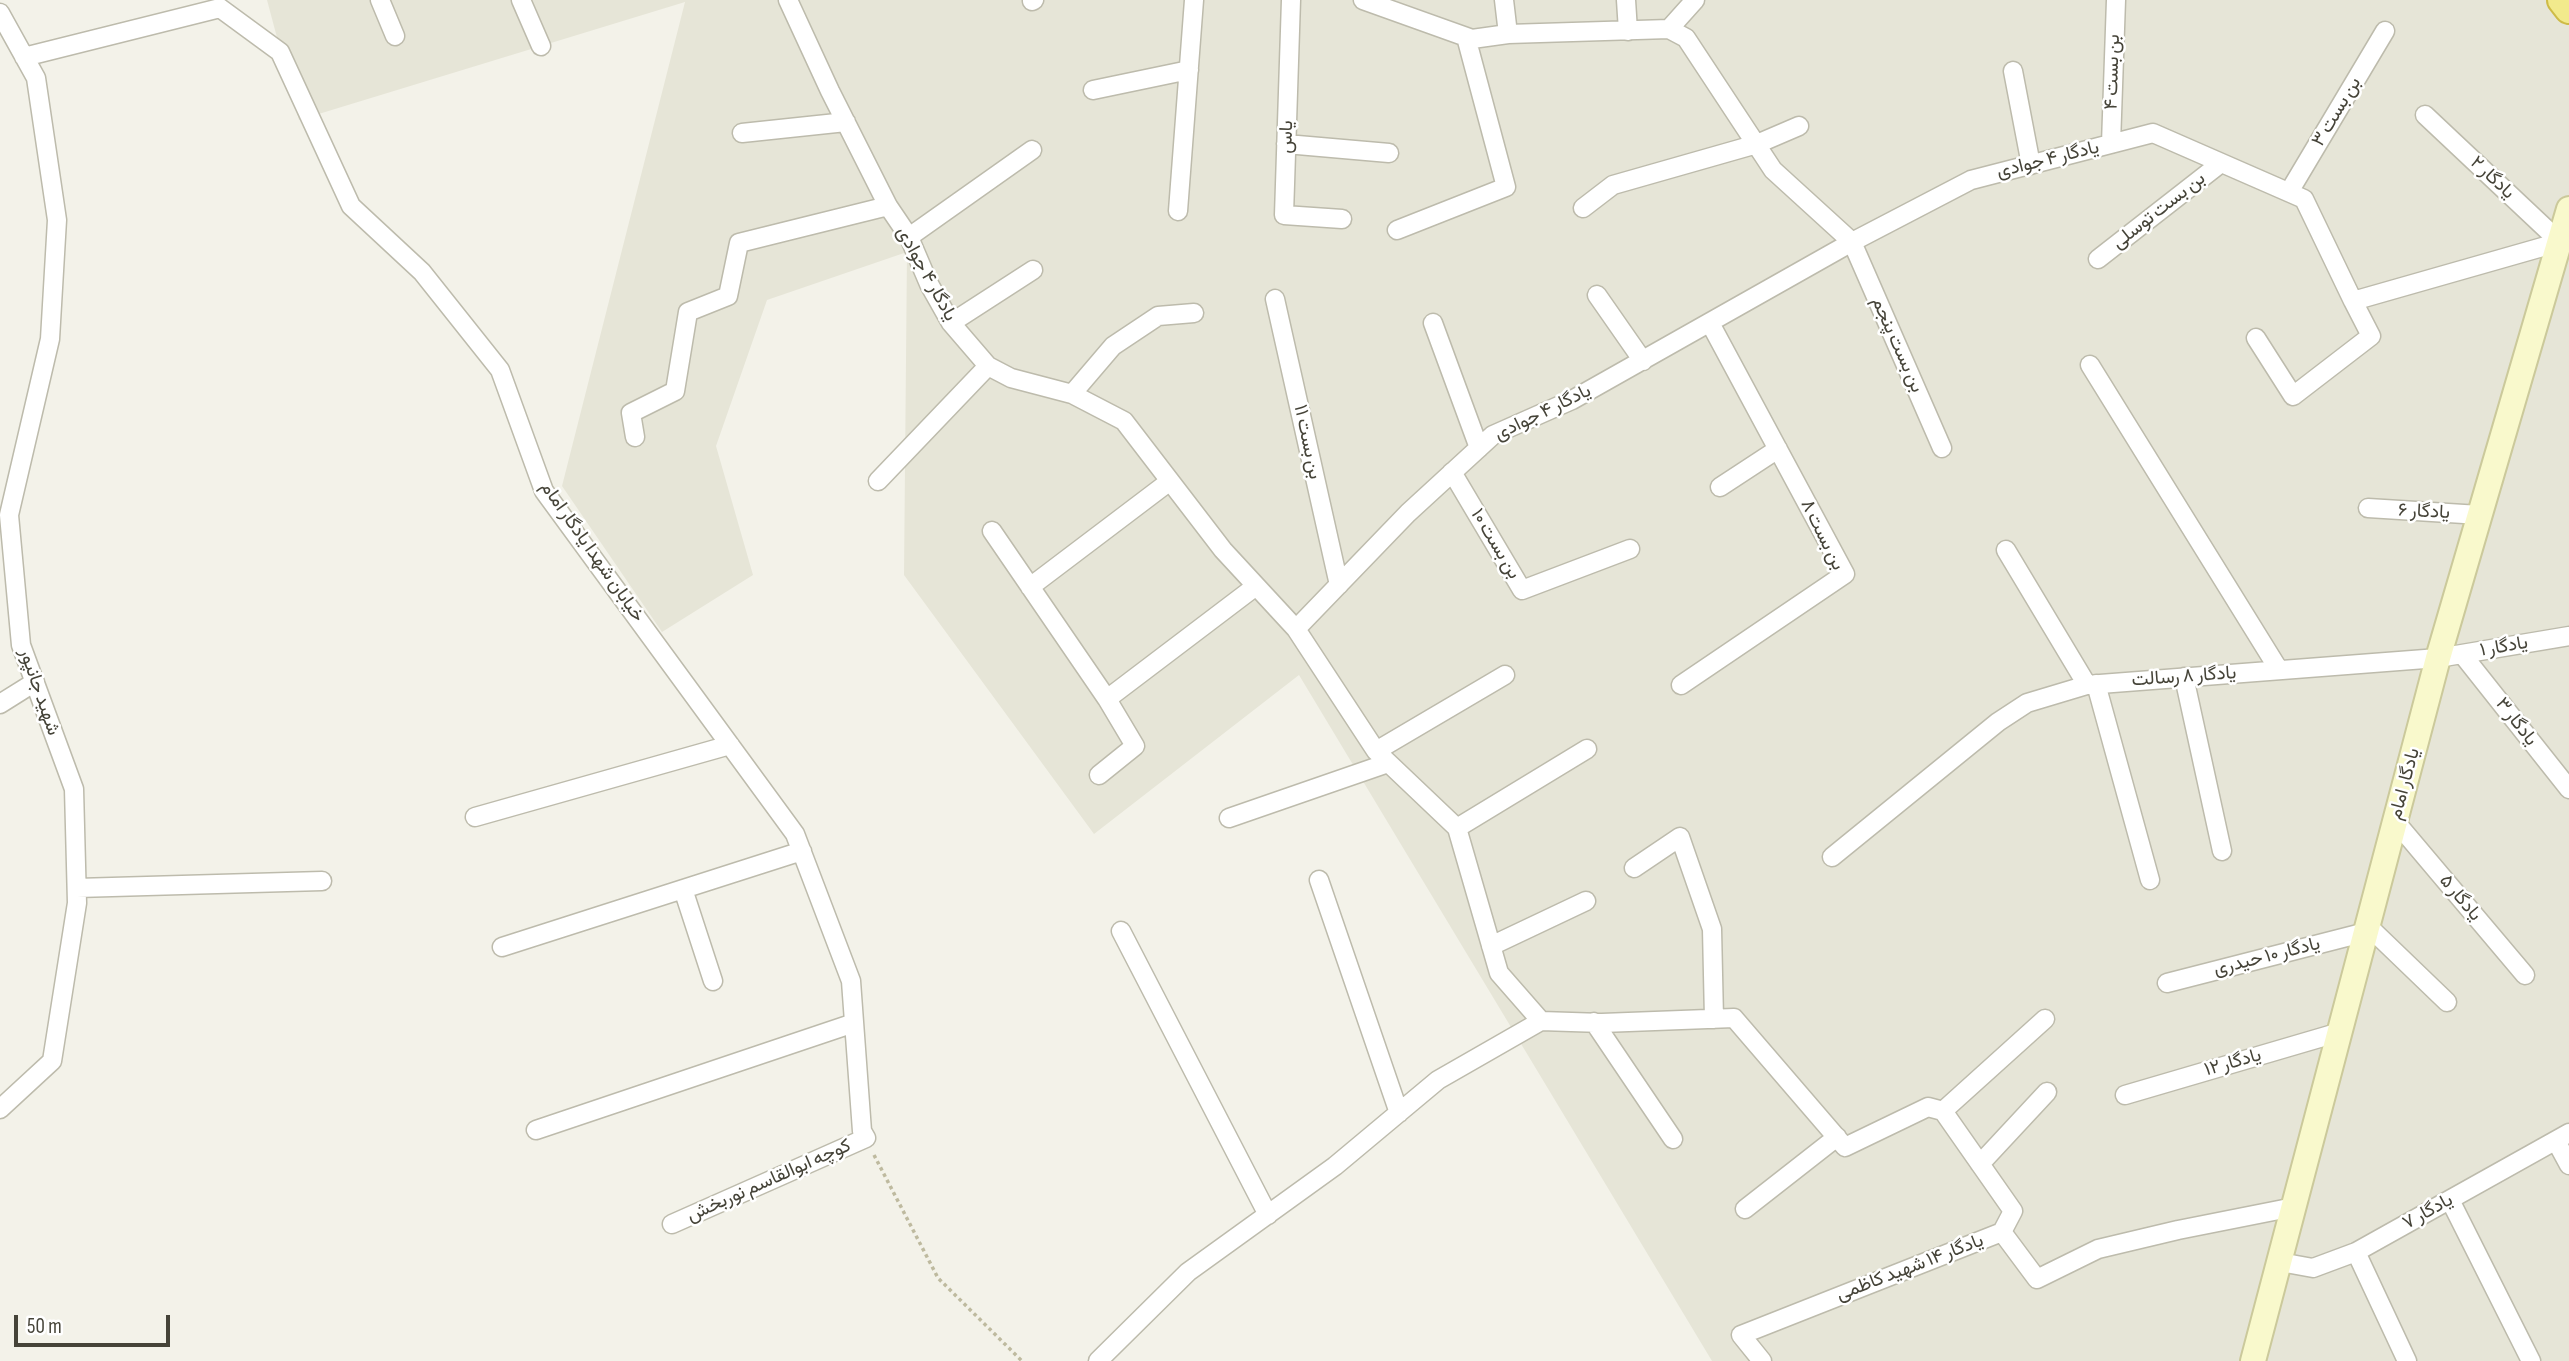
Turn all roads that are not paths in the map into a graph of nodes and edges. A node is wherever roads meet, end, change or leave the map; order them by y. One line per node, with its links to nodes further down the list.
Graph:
1 (380, 0): 18 (street)
2 (521, 0): 20 (street)
3 (788, 0): 26 (street, یادگار ۴ جوادی)
4 (1194, 0): 22 (street)
5 (1291, 0): 29 (street, یاس)
6 (1504, 0): 17 (street)
7 (1626, 0): 15 (street)
8 (1695, 0): 14 (street)
9 (2562, 0): 12 (highway)
10 (1367, 1): 19 (street)
11 (2119, 1): 31 (street, بن بست ۴)
12 (2569, 9)
13 (0, 13): 21 (street, شهید جانپور)
14 (1669, 29): 15 (street); 30 (street)
15 (1628, 31): 17 (street)
16 (2385, 31): 36 (street, بن بست ۳)
17 (1508, 34): 19 (street)
18 (395, 36)
19 (1466, 37): 42 (street)
20 (541, 46)
21 (24, 57): 82 (street, شهید جانپور); 87 (street, خیابان شهدا یادگار امام)
22 (1189, 70): 24 (street); 40 (street)
23 (2013, 71): 35 (street)
24 (1093, 90)
25 (2425, 115): 45 (street, یادگار ۲)
26 (846, 122): 28 (street); 37 (street, یادگار ۴ جوادی)
27 (1799, 126): 30 (street)
28 (742, 133)
29 (1286, 144): 33 (street); 41 (street, یاس)
30 (1756, 144): 38 (street); 44 (street)
31 (2111, 144): 34 (street, یادگار ۴ جوادی); 35 (street, یادگار ۴ جوادی)
32 (1032, 150): 43 (street)
33 (1389, 153)
34 (2221, 163): 36 (street, یادگار ۴ جوادی); 46 (street, بن بست توسلی)
35 (2031, 165): 44 (street, یادگار ۴ جوادی)
36 (2288, 192): 50 (street, یادگار ۴ جوادی)
37 (888, 206): 43 (street, یادگار ۴ جوادی); 60 (street)
38 (1583, 208)
39 (2569, 209): 45 (main road, یادگار امام)
40 (1178, 211)
41 (1342, 219)
42 (1397, 230)
43 (909, 237): 52 (street, یادگار ۴ جوادی)
44 (1852, 242): 54 (street, یادگار ۴ جوادی); 62 (street, بن بست پنجم)
45 (2560, 242): 50 (street); 69 (main road, یادگار امام)
46 (2098, 258)
47 (1033, 270): 52 (street)
48 (1597, 295): 56 (street)
49 (1275, 299): 73 (street, بن بست ۱۱)
50 (2353, 301): 55 (street, یادگار ۴ جوادی)
51 (1194, 313): 59 (street)
52 (951, 323): 58 (street, یادگار ۴ جوادی)
53 (1433, 323): 61 (street)
54 (1710, 323): 56 (street, یادگار ۴ جوادی); 63 (street, بن بست ۸)
55 (2256, 338)
56 (1643, 361): 61 (street, یادگار ۴ جوادی)
57 (2090, 365): 79 (street)
58 (988, 366): 59 (street, یادگار ۴ جوادی); 65 (street)
59 (1072, 394): 66 (street, یادگار ۴ جوادی)
60 (635, 437)
61 (1479, 448): 64 (street, یادگار ۴ جوادی)
62 (1942, 448)
63 (1778, 449): 67 (street); 83 (street, بن بست ۸)
64 (1452, 472): 71 (street, بن بست ۱۰); 73 (street, یادگار ۴ جوادی)
65 (878, 481)
66 (1170, 481): 74 (street, یادگار ۴ جوادی); 75 (street)
67 (1720, 486)
68 (2368, 509): 69 (street, یادگار ۶)
69 (2480, 515): 78 (main road, یادگار امام)
70 (992, 531): 75 (street)
71 (1630, 549)
72 (2006, 550): 84 (street)
73 (1339, 585): 76 (street, یادگار ۴ جوادی)
74 (1256, 586): 76 (street, یادگار ۴ جوادی); 85 (street)
75 (1030, 587): 85 (street)
76 (1296, 629): 89 (street)
77 (2569, 635): 78 (street, یادگار ۱)
78 (2450, 656): 79 (street, یادگار ۸ رسالت); 91 (street, یادگار ۳); 94 (main road, یادگار امام)
79 (2279, 670): 81 (street, یادگار ۸ رسالت)
80 (1505, 675): 89 (street)
81 (2184, 677): 84 (street, یادگار ۸ رسالت); 97 (street)
82 (35, 682): 86 (street); 103 (street, شهید جانپور)
83 (1681, 685)
84 (2092, 685): 98 (street, یادگار ۸ رسالت); 101 (street)
85 (1107, 699): 90 (street)
86 (0, 704)
87 (730, 744): 92 (street); 96 (street, خیابان شهدا یادگار امام)
88 (1587, 748): 95 (street)
89 (1382, 757): 93 (street); 95 (street)
90 (1099, 775)
91 (2569, 789)
92 (475, 817)
93 (1229, 818)
94 (2395, 821): 106 (main road, یادگار امام); 110 (street, یادگار ۵)
95 (1457, 828): 108 (street)
96 (802, 851): 104 (street); 117 (street, خیابان شهدا یادگار امام)
97 (2222, 851)
98 (1832, 857)
99 (1634, 868): 114 (street)
100 (1319, 880): 124 (street)
101 (2150, 880)
102 (322, 881): 103 (street)
103 (77, 888): 122 (street, شهید جانپور)
104 (684, 889): 109 (street); 111 (street)
105 (1586, 901): 108 (street)
106 (2367, 929): 112 (street, یادگار ۱۰ حیدری); 113 (street); 119 (main road, یادگار امام)
107 (1121, 931): 134 (street)
108 (1491, 946): 116 (street)
109 (502, 947)
110 (2525, 975)
111 (713, 981)
112 (2168, 982)
113 (2447, 1002)
114 (1714, 1019): 118 (street); 126 (street)
115 (2045, 1019): 123 (street)
116 (1541, 1021): 118 (street); 124 (street)
117 (854, 1023): 125 (street); 135 (street, خیابان شهدا یادگار امام)
118 (1594, 1023): 128 (street)
119 (2340, 1032): 121 (street, یادگار ۱۲); 132 (main road, یادگار امام)
120 (2048, 1092): 129 (street)
121 (2125, 1095)
122 (0, 1109)
123 (1943, 1111): 126 (street); 129 (street)
124 (1399, 1113): 134 (street)
125 (536, 1130)
126 (1837, 1137): 133 (street)
127 (2562, 1137): 130 (street); 131 (street, یادگار ۷)
128 (1673, 1139)
129 (1980, 1164): 136 (street)
130 (2569, 1165)
131 (2450, 1200): 137 (street, یادگار ۷); 143 (street)
132 (2294, 1207): 136 (street, یادگار ۱۴ شهید کاظمی); 138 (main road, یادگار امام)
133 (1745, 1209)
134 (1268, 1215): 139 (street)
135 (677, 1223)
136 (2002, 1232): 140 (street, یادگار ۱۴ شهید کاظمی)
137 (2356, 1252): 138 (street, یادگار ۷); 142 (street)
138 (2280, 1262): 141 (main road, یادگار امام)
139 (1098, 1361)
140 (1762, 1361)
141 (2253, 1361)
142 (2407, 1361)
143 (2531, 1361)

